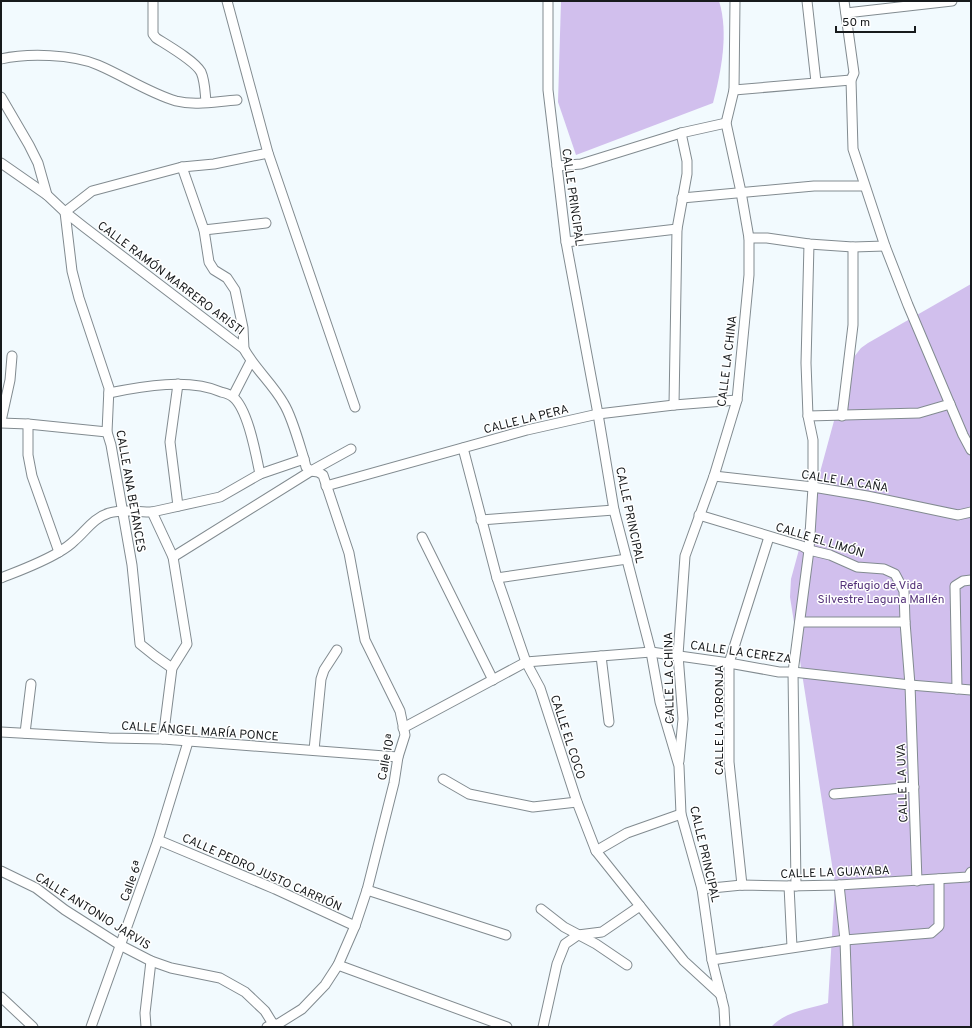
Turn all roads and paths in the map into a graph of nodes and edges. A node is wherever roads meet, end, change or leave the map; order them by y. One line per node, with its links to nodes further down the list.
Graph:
1 (153, 1): 15 (street)
2 (227, 1): 18 (street)
3 (548, 1): 20 (street, CALLE PRINCIPAL)
4 (735, 1): 12 (street, CALLE LA CHINA)
5 (807, 1): 11 (street)
6 (844, 1): 8 (street)
7 (952, 1): 8 (street)
8 (846, 13): 10 (street)
9 (1, 58): 15 (street)
10 (851, 80): 11 (street); 22 (street)
11 (816, 82): 12 (street)
12 (734, 90): 16 (street, CALLE LA CHINA)
13 (1, 97): 24 (street)
14 (237, 100): 15 (street)
15 (206, 102)
16 (726, 123): 17 (street); 23 (street, CALLE LA CHINA)
17 (681, 133): 20 (street); 25 (street)
18 (268, 153): 21 (street); 44 (street)
19 (1, 163): 24 (street, CALLE RAMÓN MARRERO ARISTI)
20 (557, 166): 31 (street, CALLE PRINCIPAL)
21 (182, 167): 26 (street); 29 (street)
22 (864, 186): 23 (street); 33 (street)
23 (741, 192): 25 (street); 30 (street, CALLE LA CHINA)
24 (47, 195): 26 (street, CALLE RAMÓN MARRERO ARISTI)
25 (682, 198): 28 (street)
26 (65, 212): 35 (street, CALLE RAMÓN MARRERO ARISTI); 39 (street, CALLE ANA BETANCES)
27 (266, 223): 29 (street)
28 (676, 229): 31 (street); 43 (street)
29 (204, 230): 35 (street)
30 (749, 238): 32 (street); 41 (street, CALLE LA CHINA)
31 (566, 242): 45 (street, CALLE PRINCIPAL)
32 (808, 244): 34 (street); 46 (street)
33 (885, 246): 34 (street); 42 (street)
34 (853, 247): 47 (street)
35 (244, 349): 37 (street, CALLE RAMÓN MARRERO ARISTI)
36 (12, 356): 48 (street)
37 (251, 361): 40 (street); 54 (street, CALLE RAMÓN MARRERO ARISTI)
38 (178, 384): 39 (street); 40 (street); 60 (street)
39 (109, 393): 50 (street, CALLE ANA BETANCES)
40 (232, 396): 56 (street)
41 (737, 400): 43 (street, CALLE LA PERA); 57 (street, CALLE LA CHINA)
42 (950, 404): 47 (street); 53 (street)
43 (674, 405): 45 (street, CALLE LA PERA)
44 (355, 407)
45 (598, 414): 51 (street, CALLE LA PERA); 62 (street, CALLE PRINCIPAL)
46 (808, 416): 47 (street); 59 (street)
47 (842, 416)
48 (1, 422): 49 (street)
49 (28, 424): 50 (street); 70 (street)
50 (107, 432): 61 (street, CALLE ANA BETANCES)
51 (463, 448): 58 (street, CALLE LA PERA); 66 (street, CALLE EL COCO)
52 (351, 449): 55 (street)
53 (971, 450)
54 (304, 459): 55 (street, CALLE RAMÓN MARRERO ARISTI); 56 (street)
55 (311, 471): 58 (street, Calle 10ª); 71 (street)
56 (260, 474): 60 (street)
57 (714, 476): 59 (street, CALLE LA CAÑA); 65 (street, CALLE LA CHINA)
58 (326, 486): 92 (street, Calle 10ª)
59 (813, 487): 64 (street, CALLE LA CAÑA); 69 (street)
60 (178, 506): 63 (street)
61 (123, 510): 63 (street); 70 (street); 84 (street, CALLE ANA BETANCES)
62 (614, 510): 66 (street); 72 (street, CALLE PRINCIPAL)
63 (152, 512): 71 (street)
64 (971, 512)
65 (699, 515): 67 (street, CALLE EL LIMÓN); 80 (street, CALLE LA CHINA)
66 (482, 520): 74 (street, CALLE EL COCO)
67 (769, 536): 69 (street, CALLE EL LIMÓN); 83 (street, CALLE LA TORONJA)
68 (422, 537): 86 (street)
69 (809, 550): 76 (street); 77 (street, CALLE EL LIMÓN)
70 (59, 552): 73 (street)
71 (173, 557): 84 (street)
72 (627, 559): 74 (street); 79 (street, CALLE PRINCIPAL)
73 (1, 578)
74 (497, 578): 82 (street, CALLE EL COCO)
75 (971, 580): 89 (street)
76 (800, 622): 77 (street); 85 (street)
77 (904, 622): 88 (street, CALLE EL LIMÓN)
78 (337, 650): 97 (street)
79 (651, 652): 80 (street, CALLE LA CEREZA); 81 (street, CALLE LA CEREZA); 99 (street, CALLE PRINCIPAL)
80 (678, 655): 83 (street, CALLE LA CEREZA); 99 (street, CALLE LA CHINA)
81 (601, 656): 82 (street, CALLE LA CEREZA); 91 (street)
82 (526, 662): 86 (street, CALLE LA CEREZA); 103 (street, CALLE EL COCO)
83 (729, 663): 85 (street, CALLE LA CEREZA); 111 (street, CALLE LA TORONJA)
84 (172, 668): 95 (street)
85 (793, 672): 88 (street, CALLE LA CEREZA); 113 (street)
86 (493, 680): 92 (street, CALLE LA CEREZA)
87 (31, 684): 94 (street)
88 (910, 685): 89 (street, CALLE LA CEREZA); 101 (street, CALLE LA UVA)
89 (957, 689): 90 (street, CALLE LA CEREZA)
90 (971, 690)
91 (609, 722)
92 (403, 728): 98 (street, Calle 10ª)
93 (1, 732): 94 (street, CALLE ÁNGEL MARÍA PONCE)
94 (25, 733): 95 (street, CALLE ÁNGEL MARÍA PONCE)
95 (163, 739): 96 (street, CALLE ÁNGEL MARÍA PONCE)
96 (188, 742): 97 (street, CALLE ÁNGEL MARÍA PONCE); 105 (street, Calle 6ª)
97 (314, 750): 98 (street, CALLE ÁNGEL MARÍA PONCE)
98 (398, 757): 115 (street, Calle 10ª)
99 (679, 766): 104 (street, CALLE PRINCIPAL)
100 (443, 779): 103 (street)
101 (914, 787): 102 (street); 110 (street, CALLE LA UVA)
102 (834, 794)
103 (577, 802): 106 (street, CALLE EL COCO)
104 (681, 814): 106 (street); 114 (street, CALLE PRINCIPAL)
105 (158, 840): 118 (street, CALLE PEDRO JUSTO CARRIÓN); 122 (street, Calle 6ª)
106 (596, 851): 116 (street, CALLE EL COCO)
107 (1, 871): 122 (street, CALLE ANTONIO JARVIS)
108 (969, 875): 109 (street, CALLE LA GUAYABA)
109 (939, 879): 110 (street, CALLE LA GUAYABA); 121 (street)
110 (917, 881): 112 (street, CALLE LA GUAYABA)
111 (742, 885): 113 (street, CALLE LA GUAYABA); 114 (street, CALLE LA GUAYABA)
112 (839, 885): 113 (street, CALLE LA GUAYABA); 121 (street)
113 (792, 886): 123 (street)
114 (702, 888): 124 (street, CALLE PRINCIPAL)
115 (367, 890): 118 (street, Calle 10ª); 119 (street)
116 (640, 906): 120 (street); 128 (street, CALLE EL COCO)
117 (541, 909): 120 (street)
118 (355, 926): 126 (street, Calle 10ª)
119 (506, 935)
120 (578, 935): 127 (street); 135 (street)
121 (845, 940): 123 (street); 137 (street)
122 (120, 945): 125 (street, CALLE ANTONIO JARVIS); 132 (street, Calle 6ª)
123 (792, 947): 124 (street)
124 (712, 960): 128 (street, CALLE PRINCIPAL)
125 (151, 961): 130 (street, CALLE ANTONIO JARVIS); 133 (street)
126 (338, 965): 130 (street, Calle 10ª); 134 (street)
127 (627, 965)
128 (721, 995): 136 (street, CALLE PRINCIPAL)
129 (1, 997): 131 (street)
130 (275, 1025)
131 (33, 1027)
132 (90, 1027)
133 (146, 1027)
134 (507, 1027)
135 (542, 1027)
136 (727, 1027)
137 (848, 1027)

